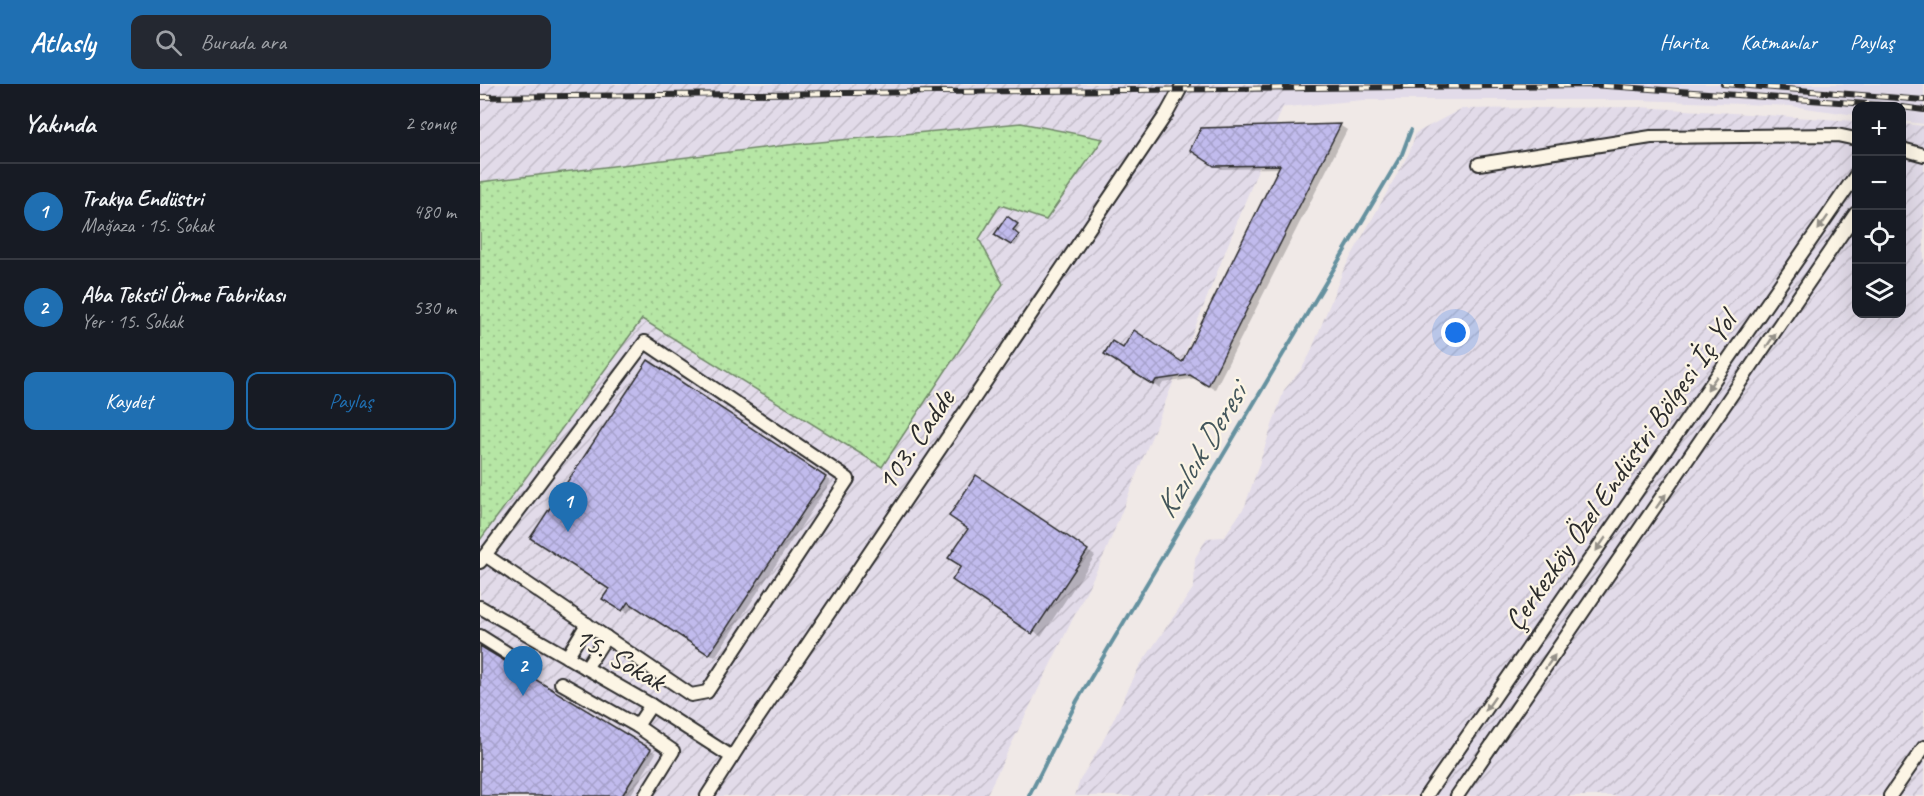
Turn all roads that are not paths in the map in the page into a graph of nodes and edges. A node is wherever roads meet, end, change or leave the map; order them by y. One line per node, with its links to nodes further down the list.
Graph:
1 (1183, 84): 20 (street, 103. Cadde)
2 (1852, 138): 5 (street)
3 (1906, 150): 4 (street)
4 (1924, 154)
5 (1479, 164)
6 (1852, 182): 23 (street, Çerkezköy Özel Endüstri Bölgesi İç Yol, one-way to 23)
7 (1852, 220): 24 (street, Çerkezköy Özel Endüstri Bölgesi İç Yol, one-way to 7)
8 (483, 559): 10 (street); 12 (street)
9 (480, 607): 14 (street, 15. Sokak)
10 (587, 624): 12 (street); 14 (street)
11 (480, 636): 13 (street)
12 (606, 637): 15 (street)
13 (507, 652)
14 (567, 657): 15 (street, 15. Sokak)
15 (586, 668): 17 (street, 15. Sokak)
16 (561, 683): 18 (street)
17 (651, 705): 18 (street); 20 (street, 15. Sokak)
18 (637, 726): 21 (street)
19 (1924, 747): 25 (street)
20 (732, 757): 22 (street, 103. Cadde)
21 (645, 796)
22 (707, 796)
23 (1426, 796)
24 (1457, 796)
25 (1890, 796)

